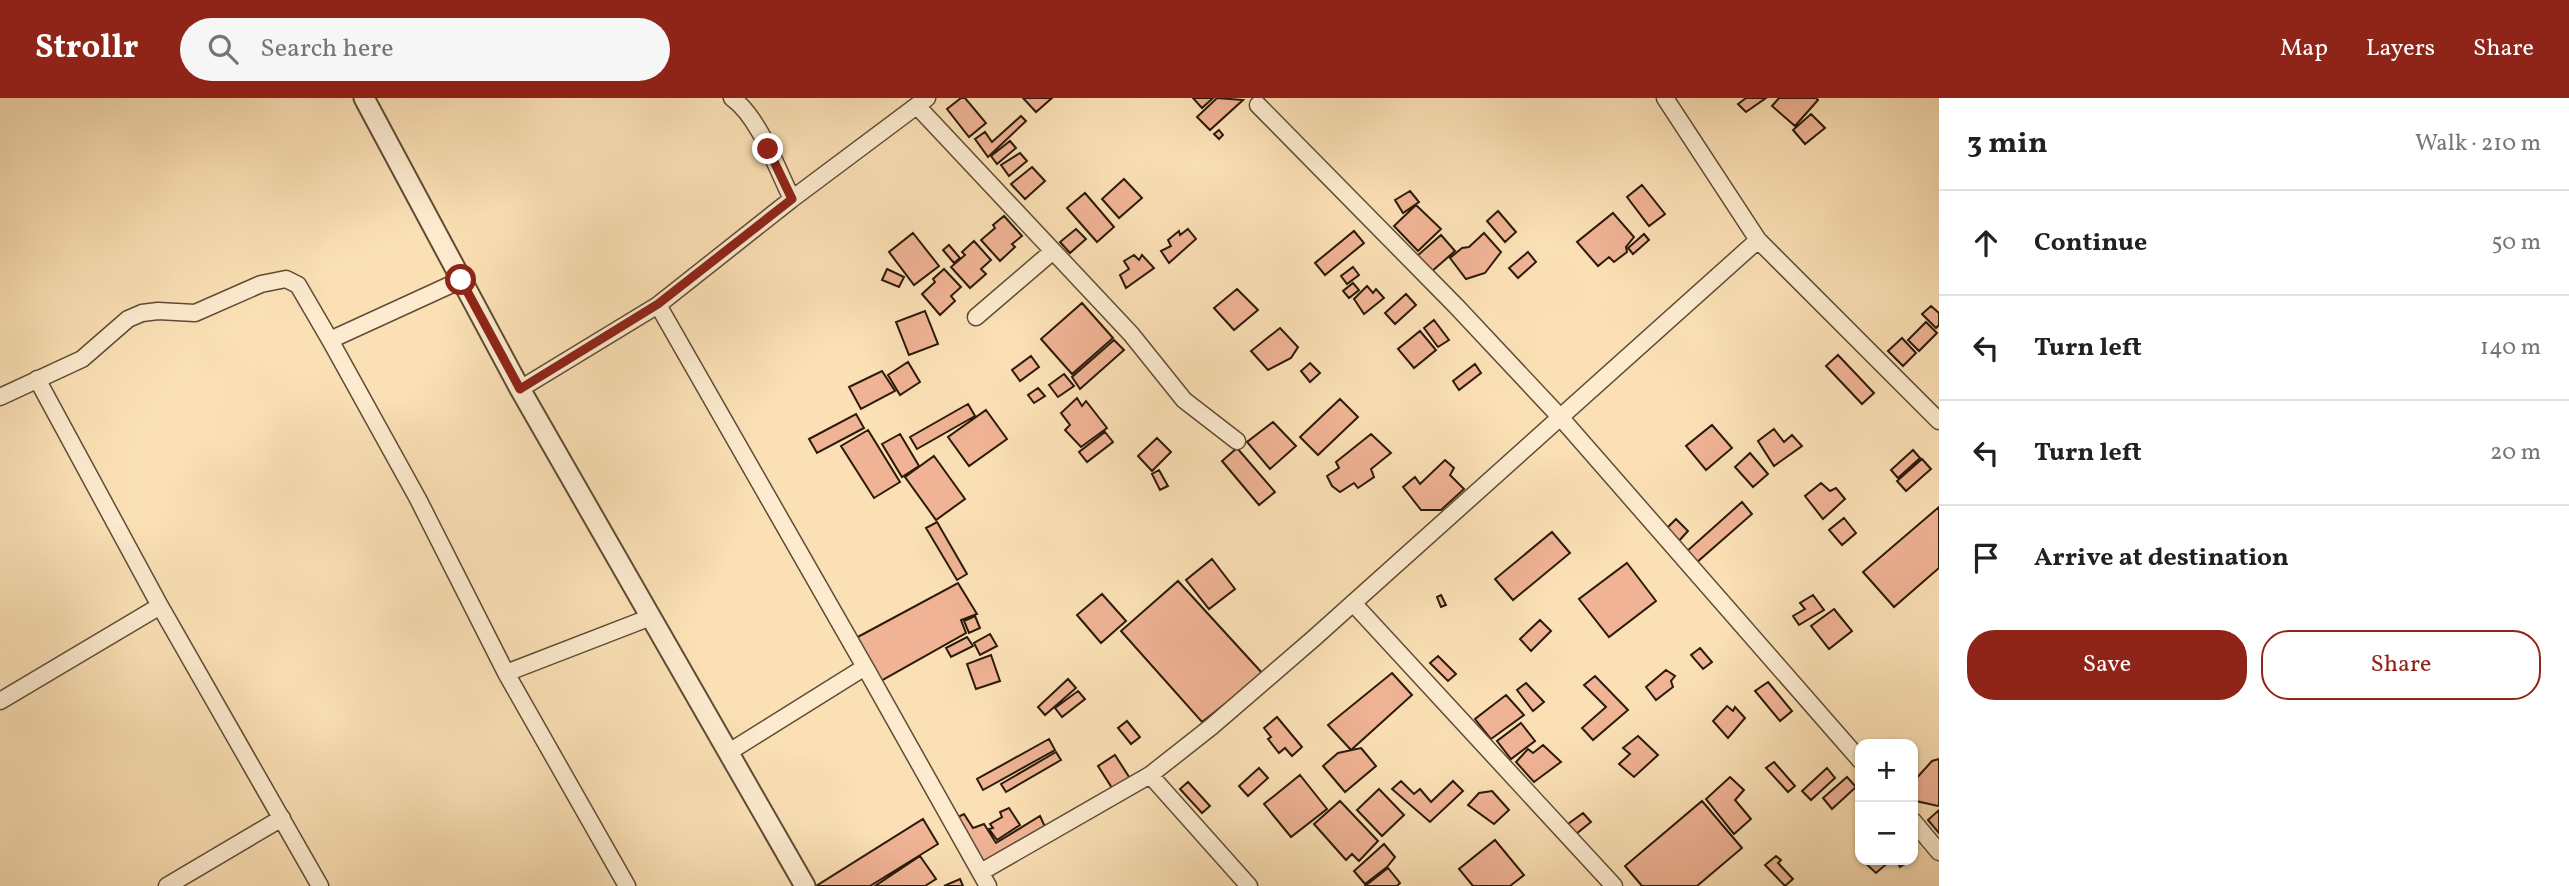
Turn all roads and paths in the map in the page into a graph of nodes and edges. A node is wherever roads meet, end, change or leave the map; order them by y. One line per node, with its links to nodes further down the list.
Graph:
1 (364, 98): 9 (street)
2 (733, 98): 6 (street)
3 (1664, 98): 7 (street)
4 (922, 102): 6 (street); 8 (street)
5 (1258, 105): 16 (street)
6 (792, 199): 10 (street)
7 (1758, 240): 16 (street); 17 (street)
8 (1053, 251): 11 (street); 18 (street)
9 (461, 280): 12 (street); 14 (street)
10 (658, 304): 14 (street); 22 (street)
11 (976, 317)
12 (330, 340): 13 (street); 23 (street)
13 (37, 379): 15 (street); 20 (street)
14 (520, 389): 21 (street)
15 (0, 397)
16 (1561, 418): 19 (street); 26 (street)
17 (1939, 422)
18 (1237, 442)
19 (1353, 603): 27 (street); 37 (street)
20 (160, 606): 24 (street); 28 (street)
21 (651, 617): 23 (street); 25 (street)
22 (865, 667): 25 (street); 31 (street)
23 (506, 673): 34 (street)
24 (0, 701)
25 (729, 752): 35 (street)
26 (1855, 754)
27 (1150, 775): 31 (street); 36 (street)
28 (282, 818): 32 (street); 33 (street)
29 (1918, 827): 30 (street)
30 (1939, 852)
31 (985, 879)
32 (167, 886)
33 (320, 886)
34 (627, 886)
35 (805, 886)
36 (1249, 886)
37 (1614, 886)

